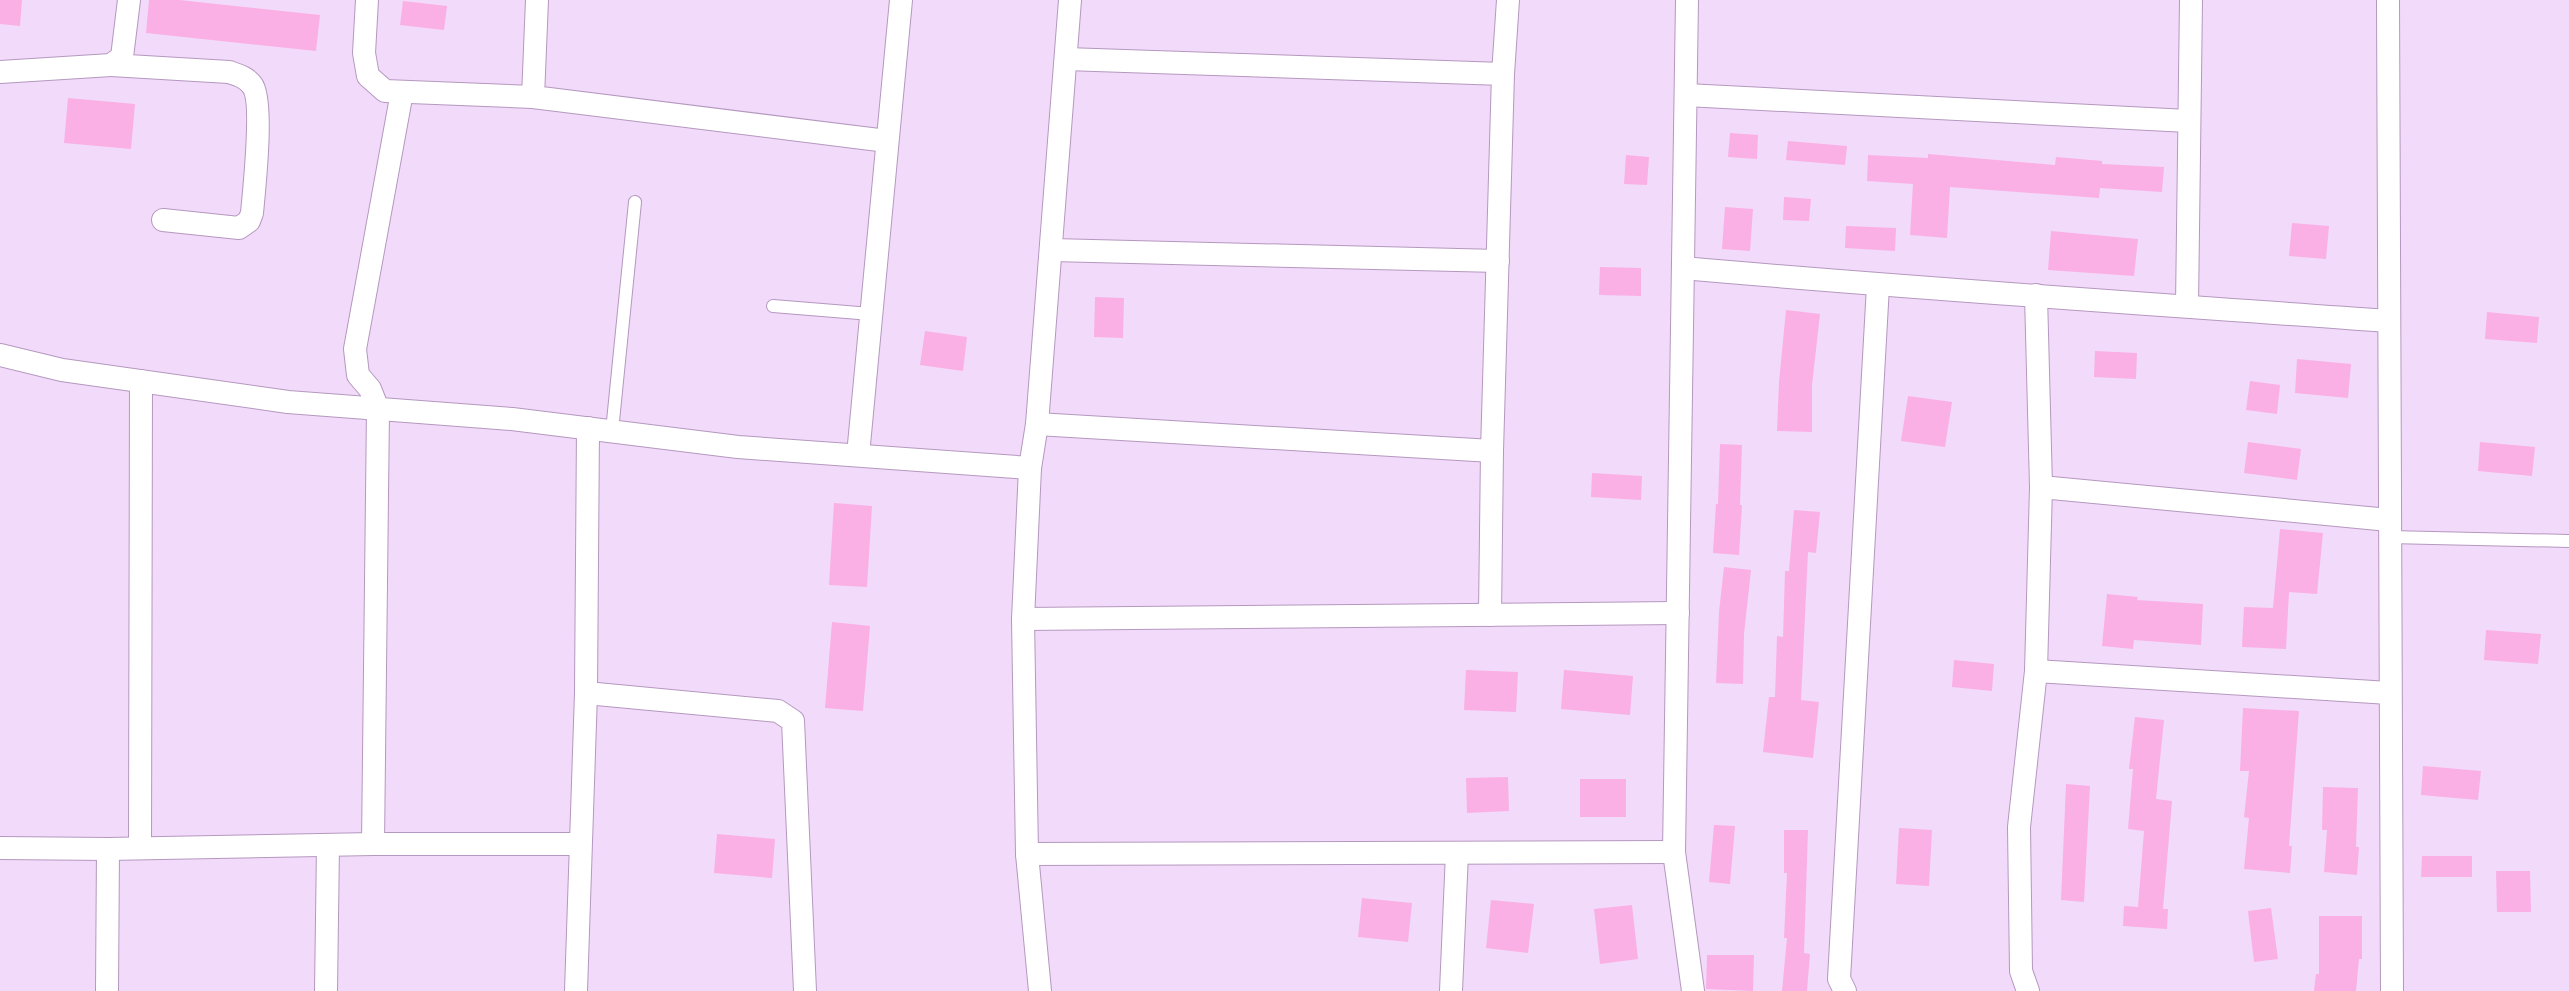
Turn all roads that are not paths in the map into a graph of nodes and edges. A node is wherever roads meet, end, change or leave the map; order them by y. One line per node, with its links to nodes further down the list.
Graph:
1 (128, 0): 11 (street)
2 (367, 0): 14 (street)
3 (537, 0): 16 (street)
4 (901, 0): 18 (street)
5 (1070, 0): 10 (street)
6 (1508, 0): 13 (street)
7 (1687, 0): 15 (street)
8 (2191, 0): 17 (street)
9 (2388, 0): 29 (street)
10 (1066, 59): 13 (street); 21 (street)
11 (111, 65): 12 (street); 20 (street)
12 (0, 72)
13 (1503, 74): 22 (street)
14 (402, 92): 16 (street); 32 (street)
15 (1686, 95): 17 (street); 23 (street)
16 (533, 97): 18 (street)
17 (2188, 121): 27 (street)
18 (888, 141): 28 (street)
19 (635, 202): 35 (lane)
20 (163, 220)
21 (1052, 250): 22 (street); 33 (street)
22 (1498, 260): 36 (street)
23 (1683, 268): 24 (street); 42 (street)
24 (1878, 286): 25 (street); 64 (street)
25 (2036, 295): 27 (street); 39 (street)
26 (773, 306): 28 (lane)
27 (2187, 306): 29 (street)
28 (871, 314): 37 (street)
29 (2388, 321): 40 (street)
30 (0, 355): 31 (street)
31 (141, 381): 32 (street); 51 (street)
32 (378, 410): 34 (street); 49 (street)
33 (1037, 424): 36 (street); 38 (street)
34 (588, 428): 35 (street); 46 (street)
35 (612, 431): 37 (street)
36 (1492, 451): 43 (street)
37 (858, 455): 38 (street)
38 (1030, 468): 44 (street)
39 (2041, 488): 40 (street); 45 (street)
40 (2389, 529): 41 (lane); 47 (street)
41 (2569, 541)
42 (1678, 614): 43 (street); 54 (street)
43 (1490, 615): 44 (street)
44 (1023, 619): 56 (street)
45 (2036, 671): 47 (street); 65 (street)
46 (586, 693): 50 (street); 60 (street)
47 (2389, 693): 66 (street)
48 (328, 844): 49 (street); 51 (street); 58 (street)
49 (373, 844): 50 (street)
50 (580, 844): 59 (street)
51 (140, 847): 53 (street)
52 (0, 848): 53 (street)
53 (108, 849): 57 (street)
54 (1674, 852): 55 (street); 63 (street)
55 (1457, 853): 56 (street); 62 (street)
56 (1027, 854): 61 (street)
57 (107, 991)
58 (326, 991)
59 (576, 991)
60 (805, 991)
61 (1040, 991)
62 (1451, 991)
63 (1693, 991)
64 (1844, 991)
65 (2028, 991)
66 (2392, 991)

